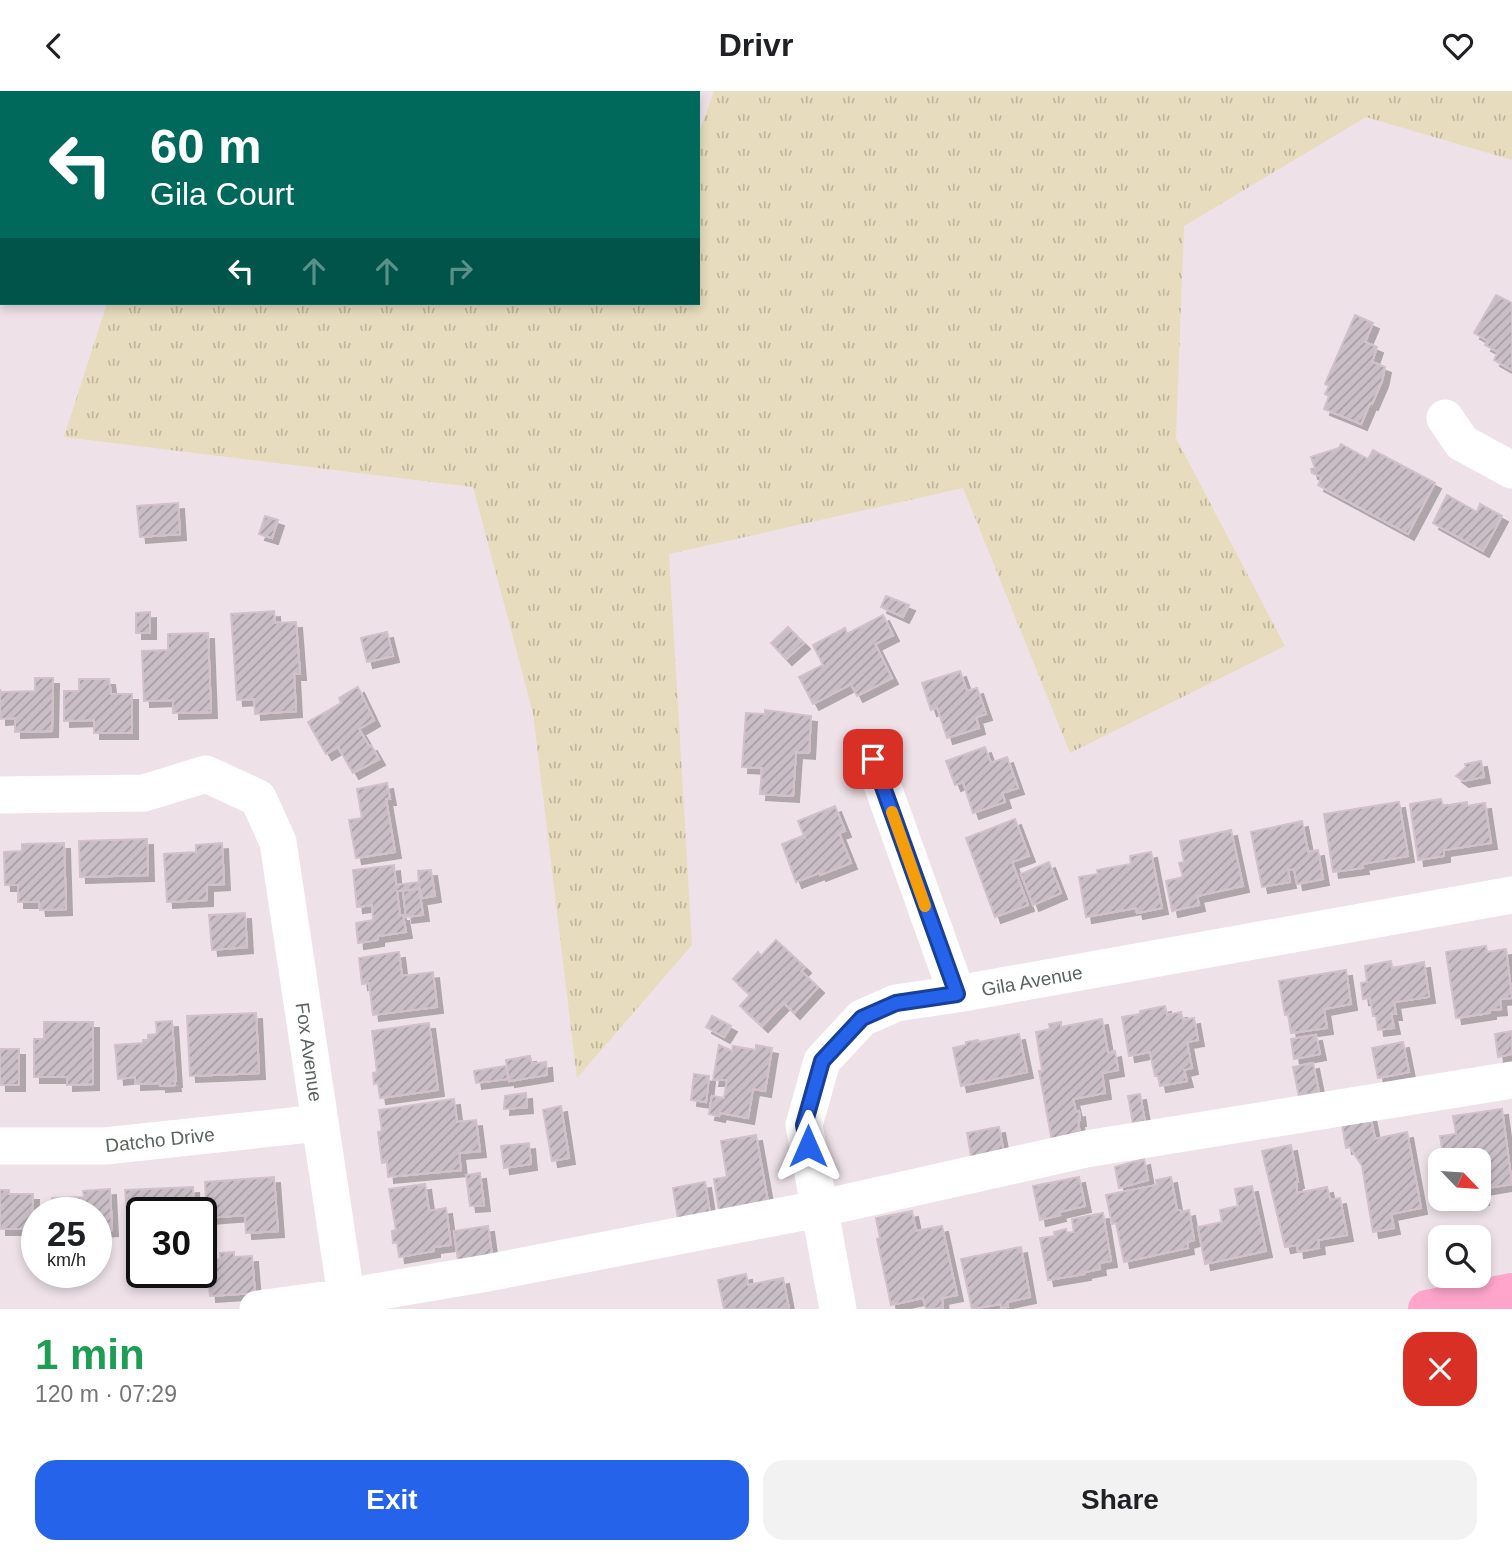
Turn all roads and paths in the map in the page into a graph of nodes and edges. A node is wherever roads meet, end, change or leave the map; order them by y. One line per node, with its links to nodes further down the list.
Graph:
1 (1445, 418): 2 (street)
2 (1512, 470)
3 (873, 759): 6 (street)
4 (0, 795): 8 (street, Fox Avenue)
5 (1512, 895): 6 (street, Gila Avenue)
6 (957, 994): 10 (street, Gila Avenue)
7 (1512, 1080): 10 (street)
8 (319, 1123): 9 (street, Datcho Drive); 12 (street, Fox Avenue)
9 (0, 1146)
10 (818, 1209): 12 (street); 14 (street, Gila Avenue)
11 (1511, 1298): 15 (main road)
12 (347, 1303): 13 (street)
13 (258, 1309)
14 (838, 1309)
15 (1427, 1309)

